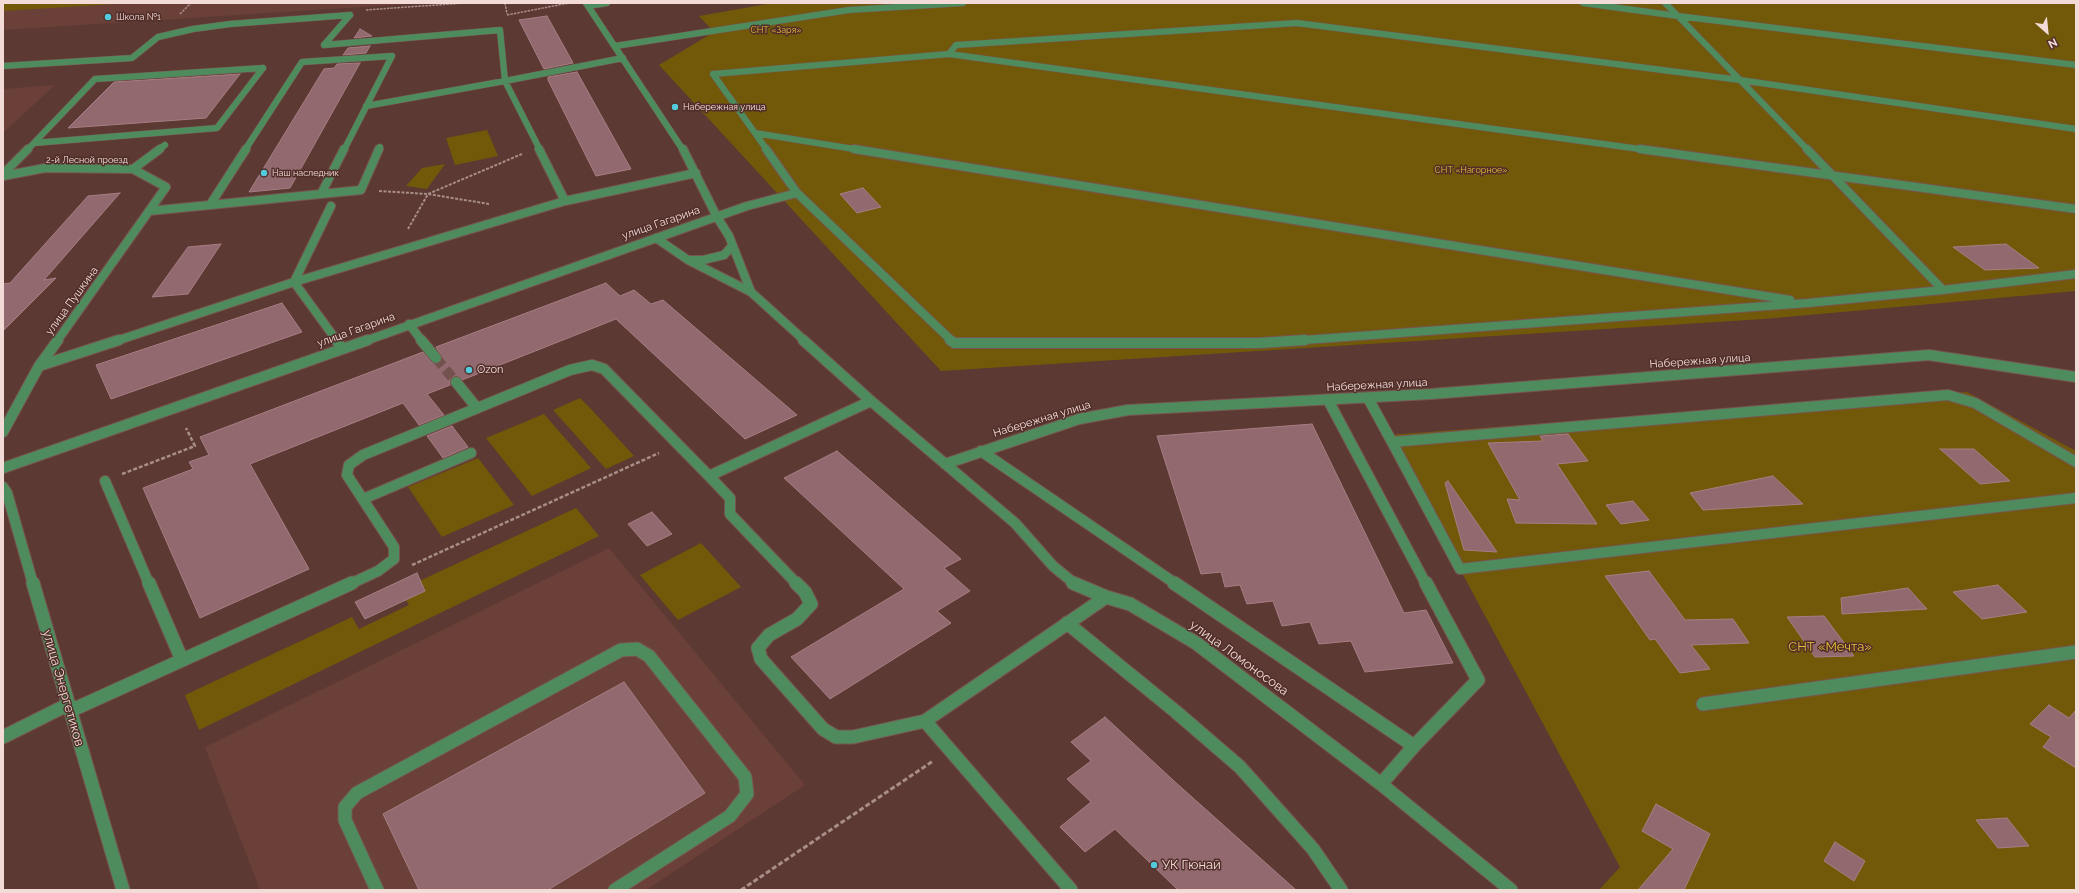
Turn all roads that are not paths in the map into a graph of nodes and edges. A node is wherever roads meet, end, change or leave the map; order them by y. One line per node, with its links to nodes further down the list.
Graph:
1 (607, 3): 5 (street)
2 (963, 3): 7 (street)
3 (1583, 3): 6 (street)
4 (1665, 3): 6 (street)
5 (587, 5): 7 (street)
6 (1678, 16): 11 (street); 12 (street)
7 (615, 46): 9 (street)
8 (949, 54): 12 (street); 16 (street); 23 (street)
9 (623, 58): 13 (street); 21 (street)
10 (3, 66): 13 (street)
11 (2076, 66)
12 (1740, 80): 15 (street); 23 (street)
13 (505, 81): 14 (street); 27 (street)
14 (366, 106): 26 (street); 28 (street)
15 (2076, 129)
16 (755, 133): 25 (street); 40 (street)
17 (33, 143): 17 (street); 22 (street)
18 (165, 145): 20 (street)
19 (380, 147): 26 (street)
20 (133, 169): 22 (street, 2-й Лесной проезд); 24 (street, 2-й Лесной проезд)
21 (696, 173): 27 (street); 32 (street)
22 (3, 175)
23 (1832, 176): 30 (street); 38 (street)
24 (166, 187): 31 (street, улица Пушкина)
25 (797, 193): 32 (street, улица Гагарина); 40 (street)
26 (321, 194): 28 (street)
27 (565, 201): 37 (street)
28 (210, 205): 31 (street)
29 (330, 206): 37 (street)
30 (2076, 209)
31 (149, 211): 44 (street, улица Пушкина)
32 (717, 217): 33 (street, улица Гагарина); 34 (street)
33 (656, 238): 35 (street); 41 (street, улица Гагарина)
34 (732, 246): 35 (street); 39 (street)
35 (688, 260): 39 (street)
36 (2076, 274): 38 (street)
37 (294, 282): 42 (street); 44 (street)
38 (1943, 290): 40 (street)
39 (751, 292): 49 (street)
40 (1808, 303)
41 (409, 324): 42 (street, улица Гагарина); 43 (street)
42 (342, 348): 57 (street, улица Гагарина)
43 (436, 358)
44 (39, 366): 51 (street, улица Пушкина)
45 (2076, 377): 47 (street, Набережная улица)
46 (456, 382): 50 (street)
47 (1368, 398): 48 (street, Набережная улица); 52 (street)
48 (1328, 400): 53 (street, Набережная улица); 71 (street)
49 (871, 401): 56 (street); 58 (street)
50 (477, 408): 58 (street); 62 (street)
51 (3, 432)
52 (1392, 442): 55 (street); 61 (street)
53 (981, 451): 56 (street, Набережная улица); 71 (street)
54 (471, 453): 62 (street)
55 (2076, 462)
56 (945, 464): 63 (street, улица Ломоносова)
57 (3, 468)
58 (709, 476): 69 (street)
59 (105, 480): 66 (street)
60 (3, 487): 68 (street, улица Энергетиков)
61 (2076, 498)
62 (363, 499): 66 (street)
63 (1106, 597): 64 (street); 72 (street, улица Ломоносова)
64 (1068, 623): 69 (street); 77 (street)
65 (2076, 652): 67 (street)
66 (182, 660): 68 (street)
67 (1703, 704)
68 (69, 707): 70 (street); 73 (street, улица Энергетиков)
69 (925, 721): 76 (street)
70 (3, 737)
71 (1414, 746): 72 (street)
72 (1381, 784): 78 (street, улица Ломоносова)
73 (123, 890)
74 (377, 890): 75 (street)
75 (615, 890)
76 (1071, 890)
77 (1341, 890)
78 (1511, 890)

